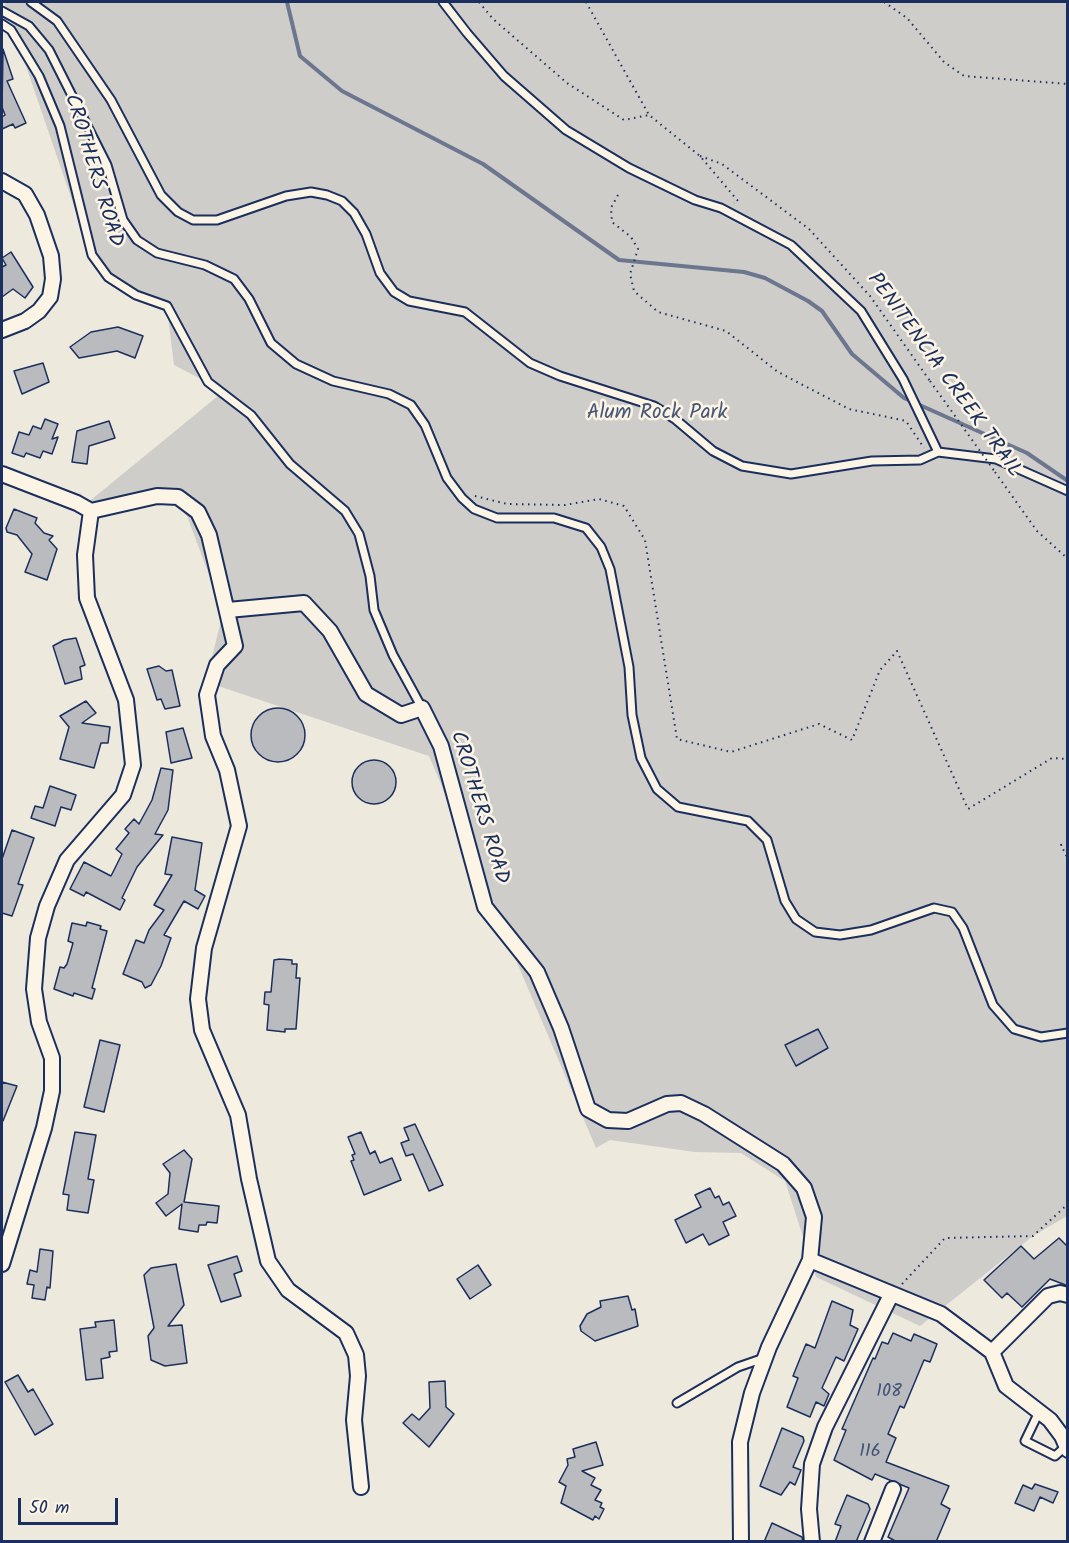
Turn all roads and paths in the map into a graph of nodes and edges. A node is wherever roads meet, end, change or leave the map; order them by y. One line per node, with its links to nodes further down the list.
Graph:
1 (31, 2): 16 (lane)
2 (443, 2): 15 (lane)
3 (479, 2): 9 (path)
4 (586, 2): 9 (path)
5 (884, 2): 8 (path)
6 (2, 10): 27 (lane)
7 (2, 24): 23 (lane, CROTHERS ROAD)
8 (1068, 84)
9 (649, 115): 10 (path, PENITENCIA CREEK TRAIL)
10 (700, 156): 13 (path, PENITENCIA CREEK TRAIL); 21 (path, PENITENCIA CREEK TRAIL, bridge)
11 (2, 181): 14 (street)
12 (618, 195): 16 (path)
13 (729, 204)
14 (2, 330)
15 (938, 452): 16 (lane); 18 (lane)
16 (928, 456)
17 (2, 474): 20 (street)
18 (1068, 490)
19 (472, 495): 24 (path)
20 (90, 512): 22 (street); 30 (street)
21 (1068, 559)
22 (228, 610): 23 (street); 38 (street)
23 (422, 708): 29 (street, CROTHERS ROAD)
24 (1068, 759)
25 (1068, 844): 26 (path)
26 (1068, 859)
27 (1068, 1033)
28 (1068, 1204): 31 (path)
29 (810, 1260): 31 (street); 34 (street, CROTHERS ROAD)
30 (2, 1263)
31 (891, 1295): 33 (street); 41 (street)
32 (1068, 1295): 33 (street)
33 (992, 1352): 36 (street)
34 (765, 1358): 35 (lane); 40 (street, CROTHERS ROAD)
35 (677, 1403)
36 (1039, 1412): 37 (street); 37 (lane)
37 (1066, 1449)
38 (361, 1487)
39 (893, 1489): 42 (street)
40 (741, 1542)
41 (812, 1542)
42 (872, 1542)

